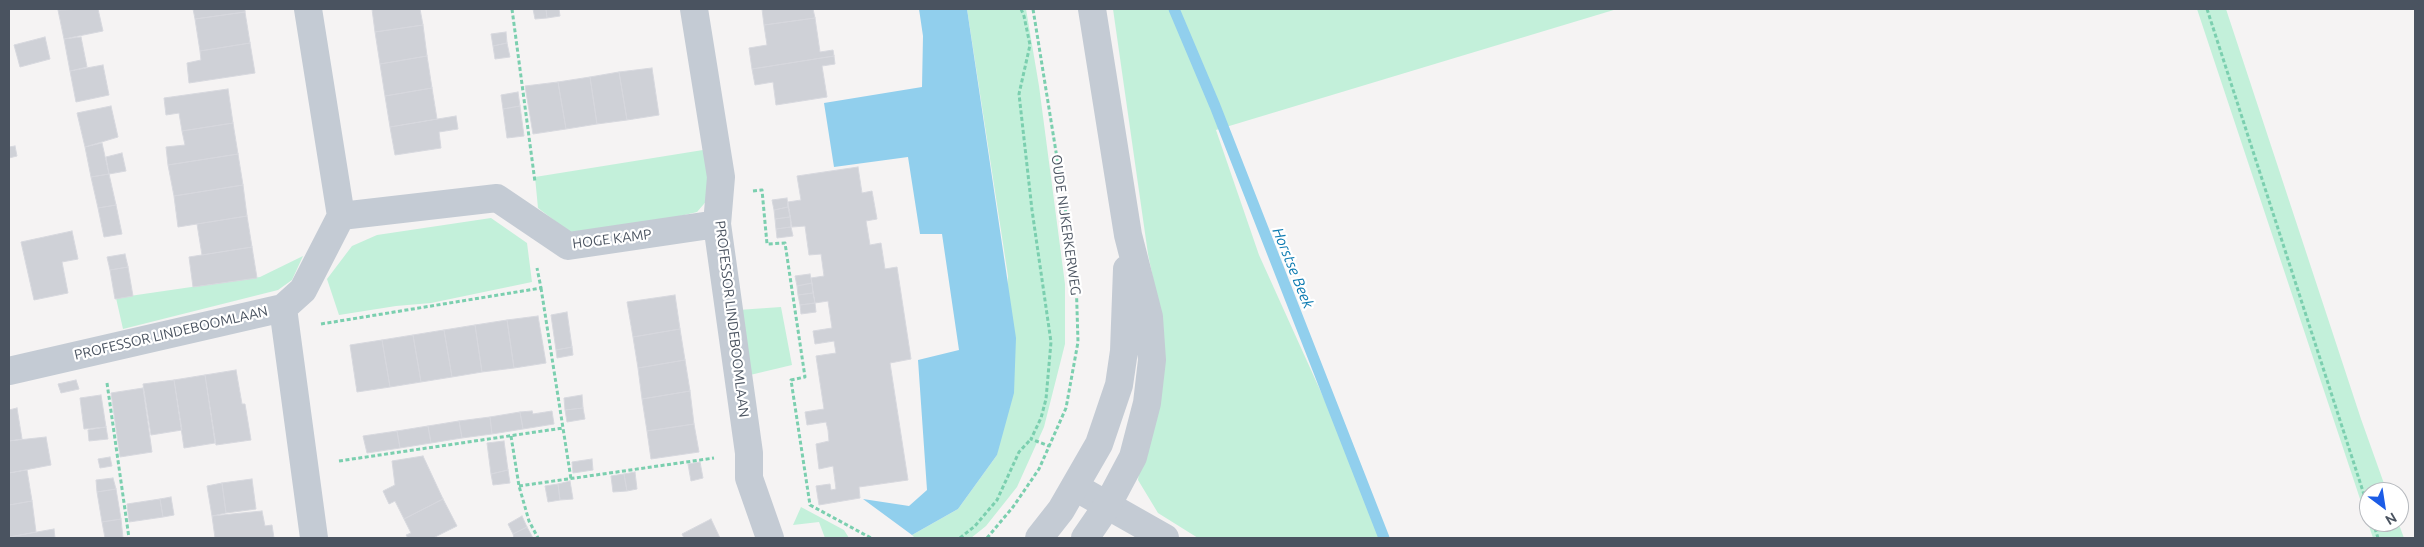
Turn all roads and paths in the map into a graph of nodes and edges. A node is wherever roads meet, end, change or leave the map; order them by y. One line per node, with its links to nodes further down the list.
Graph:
1 (308, 9): 9 (street)
2 (512, 9): 10 (path)
3 (694, 9): 8 (street, PROFESSOR LINDEBOOMLAAN)
4 (1021, 9): 19 (path)
5 (1033, 9): 20 (path, OUDE NIJKERKERWEG)
6 (1092, 9): 12 (street)
7 (2207, 9): 24 (path)
8 (720, 193): 11 (street, PROFESSOR LINDEBOOMLAAN); 32 (path)
9 (341, 216): 10 (street, HOGE KAMP); 14 (street)
10 (534, 223): 11 (street, HOGE KAMP); 13 (path)
11 (717, 224): 21 (street, PROFESSOR LINDEBOOMLAAN)
12 (1128, 235): 26 (street); 27 (street)
13 (541, 288): 14 (path); 17 (path)
14 (284, 320): 15 (street, PROFESSOR LINDEBOOMLAAN); 22 (street)
15 (102, 349): 16 (street, PROFESSOR LINDEBOOMLAAN); 28 (path)
16 (9, 370)
17 (563, 428): 18 (path); 23 (path)
18 (511, 436): 22 (path); 25 (path)
19 (1031, 439): 20 (path); 33 (path)
20 (1049, 446): 34 (path, OUDE NIJKERKERWEG)
21 (749, 453): 23 (path); 31 (street, PROFESSOR LINDEBOOMLAAN)
22 (304, 466): 29 (street)
23 (571, 479): 25 (path)
24 (2360, 482)
25 (519, 486): 30 (path)
26 (1075, 487): 27 (street); 35 (street)
27 (1108, 506): 36 (street); 37 (street)
28 (129, 538)
29 (314, 538)
30 (538, 538)
31 (770, 538)
32 (871, 538)
33 (960, 538)
34 (987, 538)
35 (1039, 538)
36 (1085, 538)
37 (1165, 538)

